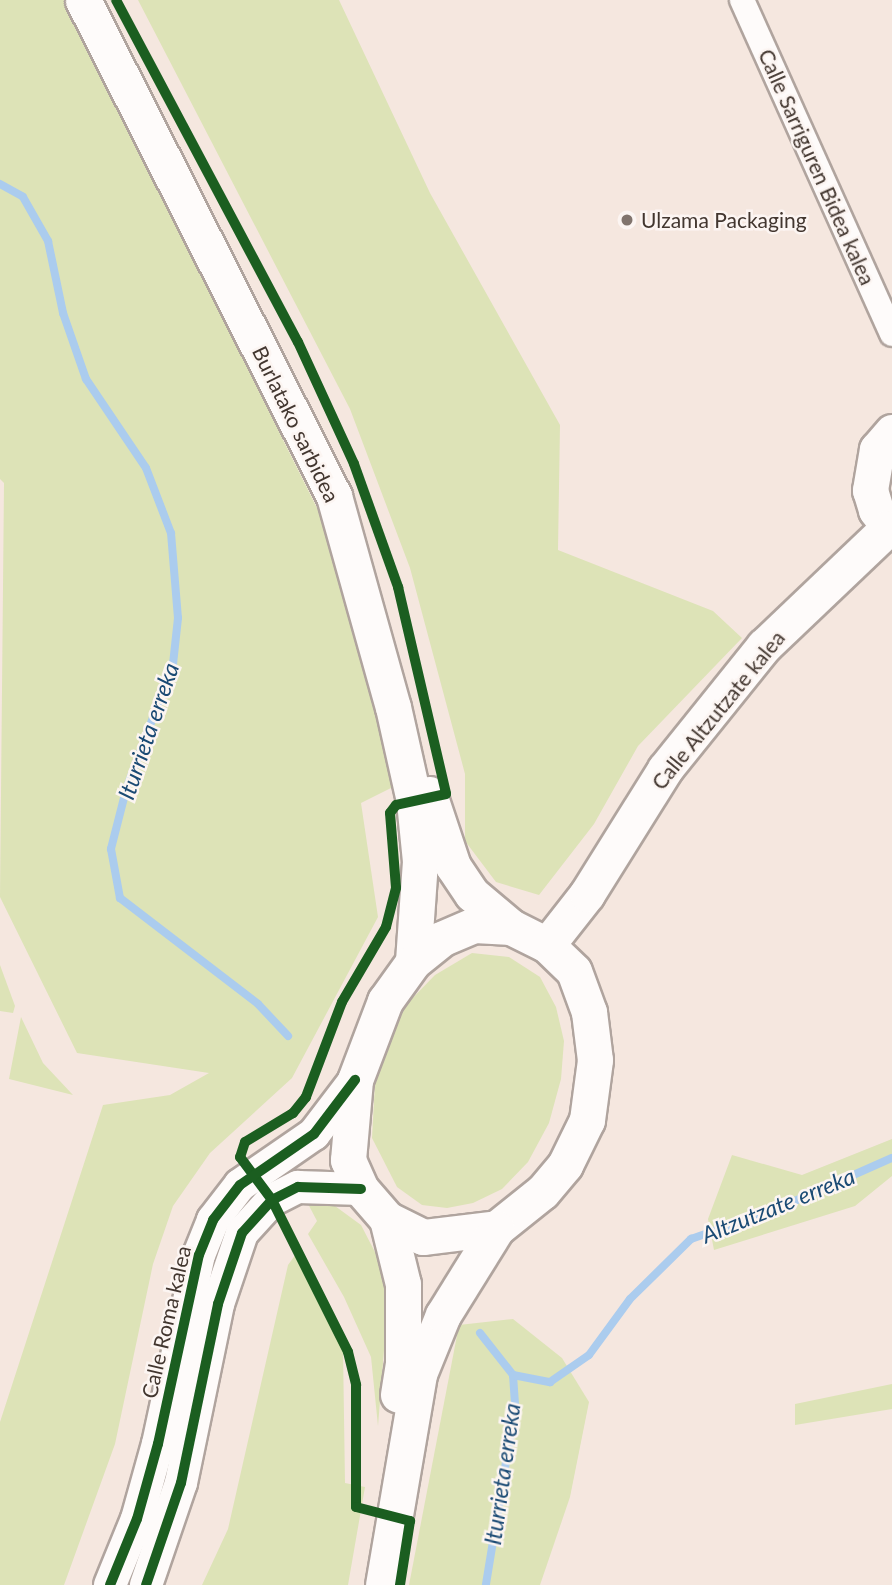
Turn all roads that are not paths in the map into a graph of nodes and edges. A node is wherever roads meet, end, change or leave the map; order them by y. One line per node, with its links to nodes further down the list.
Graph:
1 (83, 0): 9 (main road, Burlatako sarbidea)
2 (104, 0): 7 (main road, Burlatako sarbidea)
3 (742, 0): 4 (street, Calle Sarriguren Bidea kalea)
4 (892, 334)
5 (892, 432): 6 (main road)
6 (890, 529): 8 (main road, Calle Altzutzate kalea)
7 (511, 927): 8 (main road); 9 (main road)
8 (547, 946): 13 (main road)
9 (413, 962): 10 (main road)
10 (355, 1080): 11 (main road); 14 (street, Calle Roma kalea)
11 (361, 1189): 12 (main road); 15 (street)
12 (387, 1219): 13 (main road); 16 (main road)
13 (497, 1228): 17 (main road)
14 (110, 1585)
15 (146, 1585)
16 (366, 1585)
17 (383, 1585)

